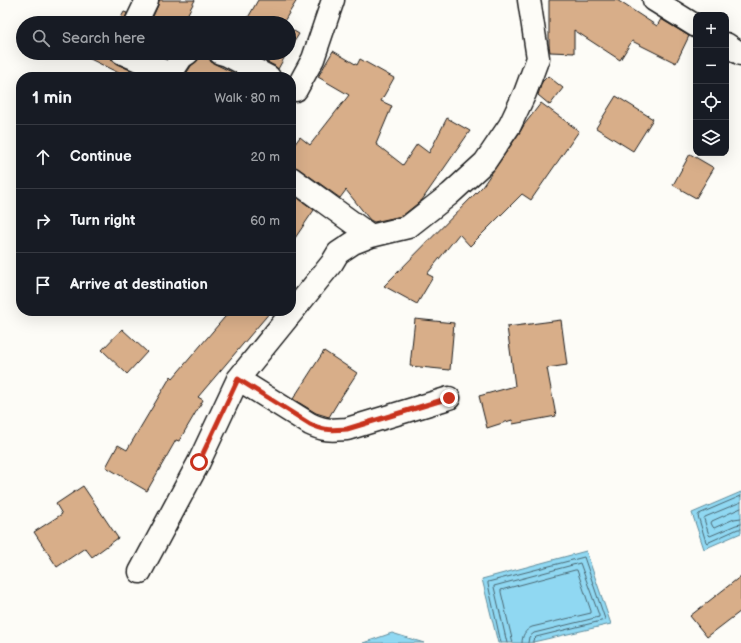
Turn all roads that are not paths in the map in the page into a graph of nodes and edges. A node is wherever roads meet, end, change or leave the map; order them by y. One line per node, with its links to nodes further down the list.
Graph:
1 (147, 0): 5 (street)
2 (333, 0): 15 (street)
3 (529, 0): 17 (street)
4 (654, 0): 6 (street)
5 (139, 16)
6 (693, 24)
7 (729, 46): 8 (street)
8 (741, 54)
9 (138, 60): 12 (street)
10 (180, 60): 13 (street)
11 (235, 60): 14 (street)
12 (164, 72)
13 (172, 72)
14 (259, 72)
15 (296, 89)
16 (296, 182): 17 (street)
17 (371, 236): 18 (street)
18 (296, 307)
19 (289, 316): 20 (street)
20 (238, 379): 21 (street); 22 (street)
21 (449, 398)
22 (140, 572)

